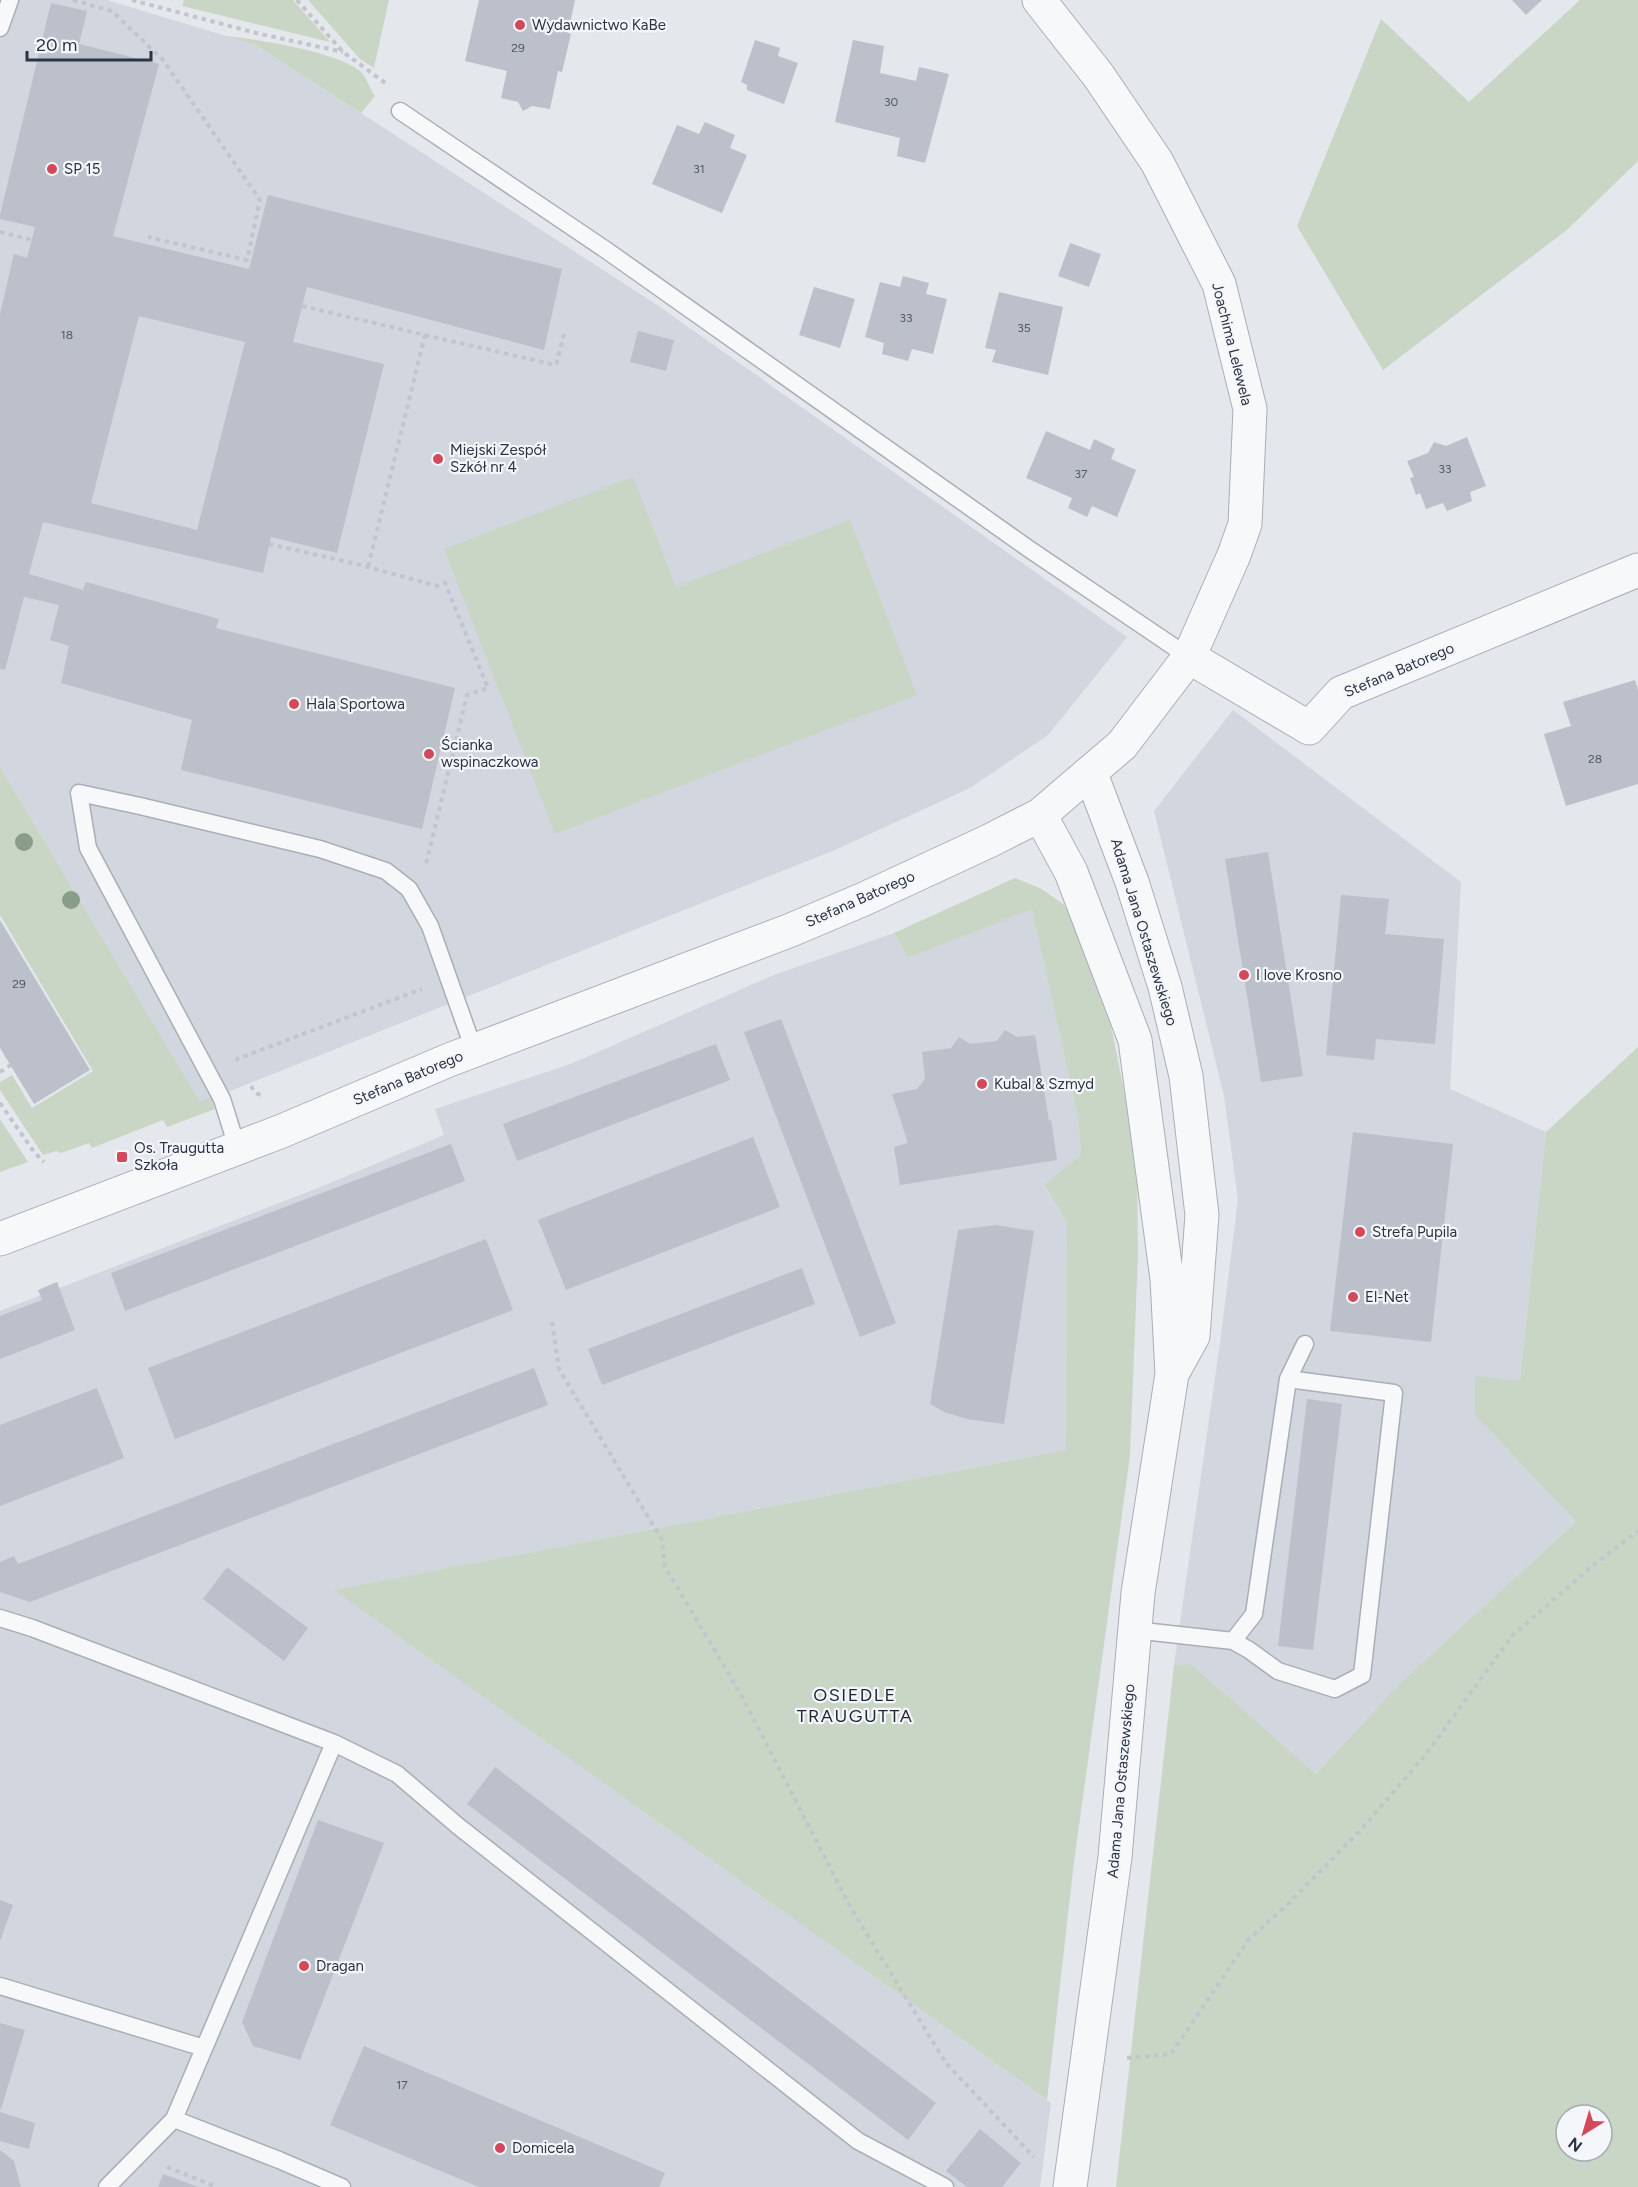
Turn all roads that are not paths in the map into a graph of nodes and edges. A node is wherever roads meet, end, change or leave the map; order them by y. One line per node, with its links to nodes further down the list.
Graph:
1 (10, 0): 3 (lane)
2 (1039, 0): 6 (street, Joachima Lelewela)
3 (0, 28)
4 (400, 111): 6 (lane)
5 (1638, 570): 6 (street, Stefana Batorego)
6 (1189, 657): 7 (street, Stefana Batorego)
7 (1091, 774): 8 (street, Stefana Batorego); 13 (street, Adama Jana Ostaszewskiego)
8 (1040, 814): 9 (street, Stefana Batorego); 13 (street, Adama Jana Ostaszewskiego)
9 (474, 1050): 10 (street, Stefana Batorego); 10 (lane)
10 (237, 1147): 11 (street, Stefana Batorego)
11 (0, 1239)
12 (1305, 1344): 14 (lane)
13 (1172, 1374): 16 (street, Adama Jana Ostaszewskiego)
14 (1288, 1379): 17 (lane); 17 (lane)
15 (0, 1618): 18 (lane)
16 (1134, 1630): 17 (lane); 25 (street, Adama Jana Ostaszewskiego)
17 (1233, 1641)
18 (334, 1743): 20 (lane); 24 (lane)
19 (0, 1986): 20 (lane)
20 (204, 2048): 21 (lane)
21 (174, 2119): 22 (lane); 23 (lane)
22 (107, 2187)
23 (342, 2187)
24 (945, 2187)
25 (1070, 2187)

